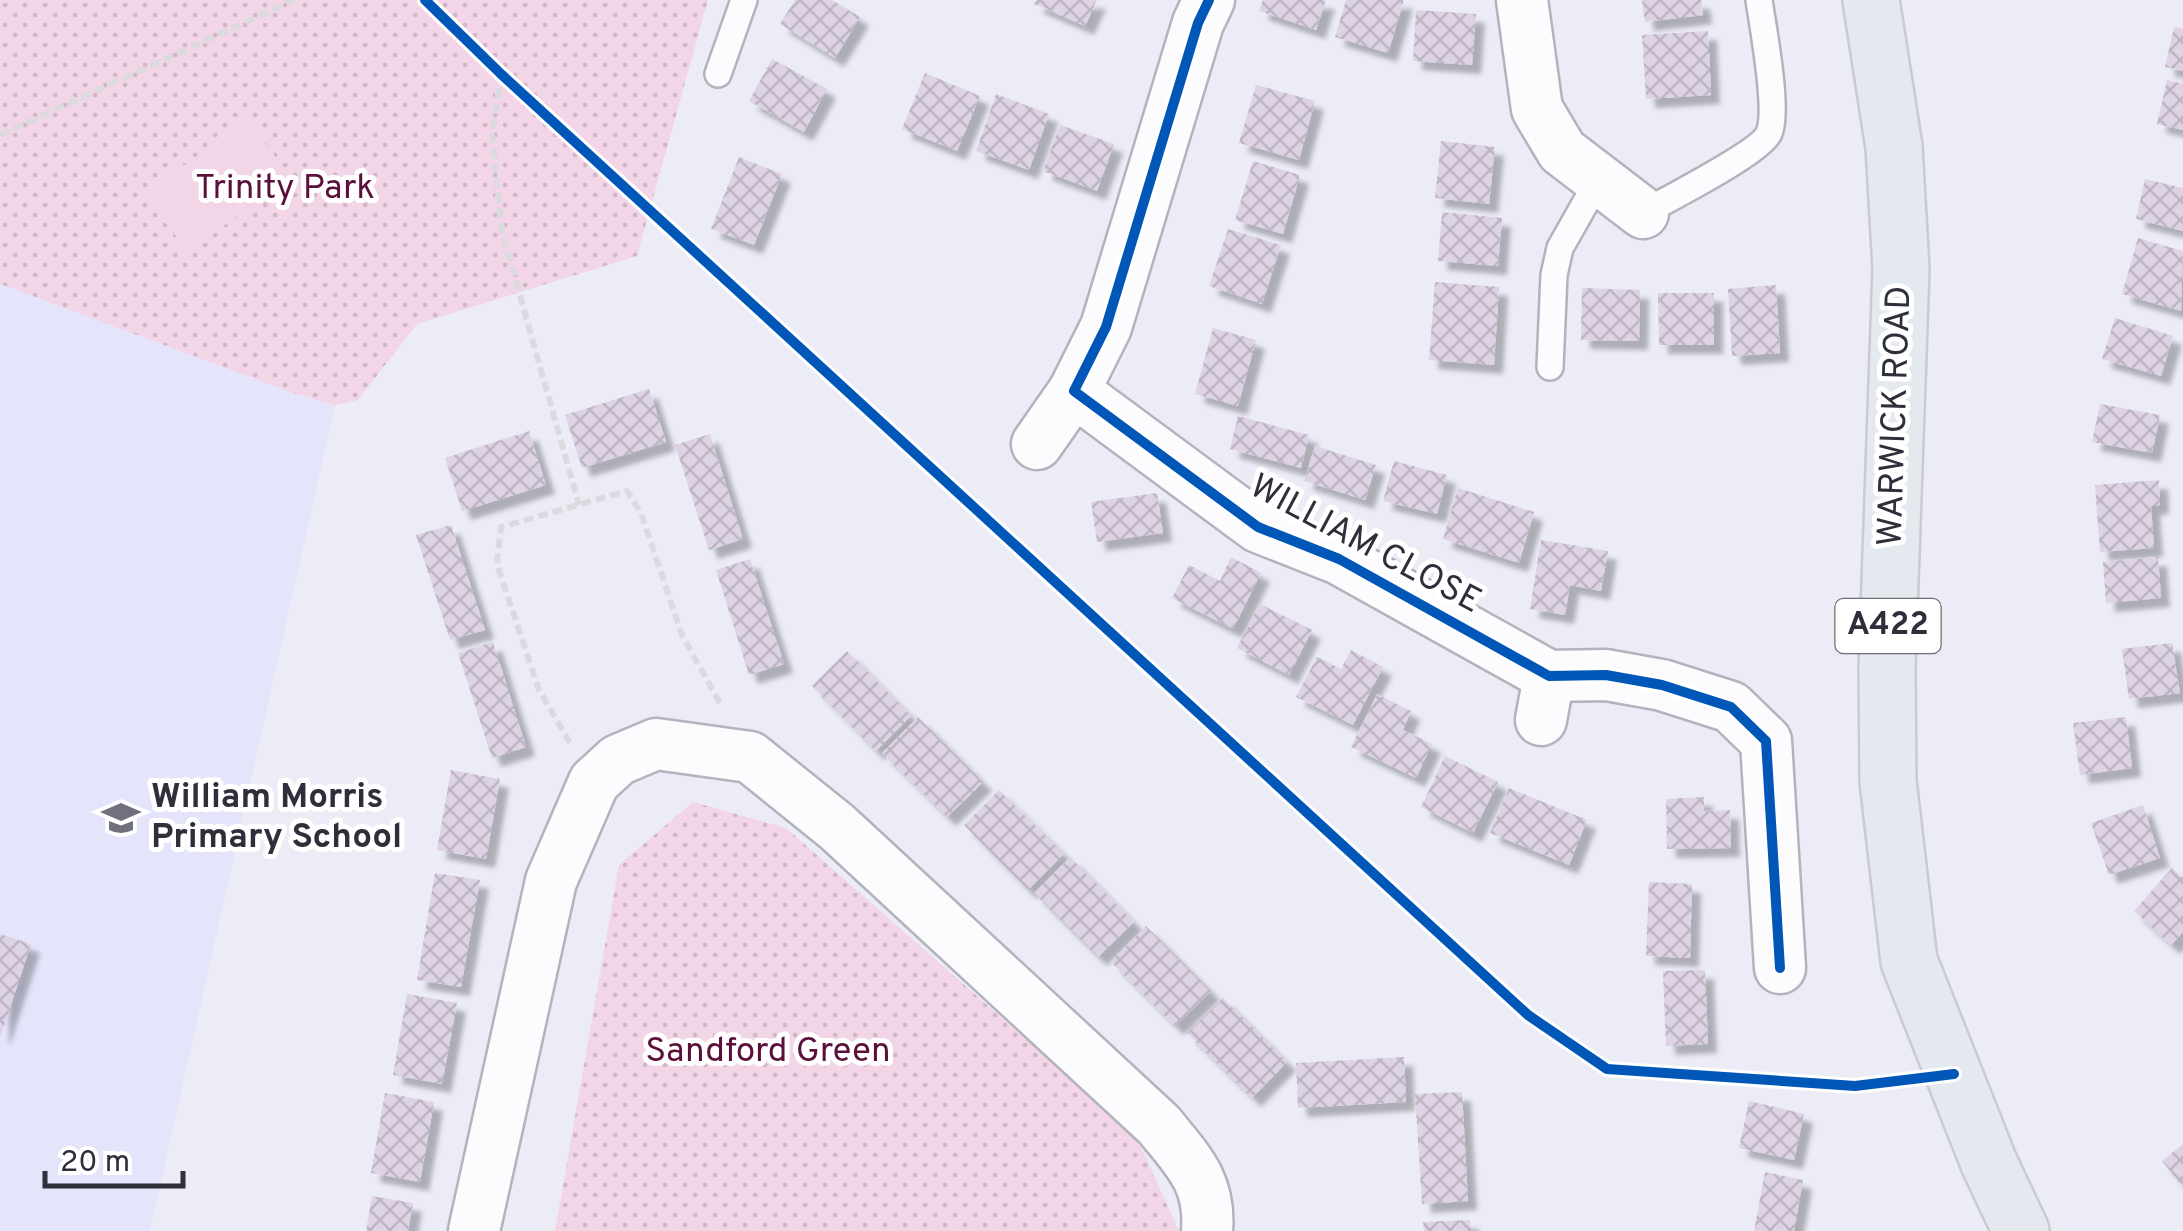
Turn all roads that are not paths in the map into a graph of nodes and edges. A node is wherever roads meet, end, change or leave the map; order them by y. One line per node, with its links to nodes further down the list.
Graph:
1 (744, 0): 6 (lane)
2 (1210, 0): 10 (street)
3 (1522, 0): 7 (street)
4 (1759, 0): 8 (lane)
5 (1870, 0): 15 (main road, WARWICK ROAD / A422)
6 (718, 74)
7 (1599, 179): 8 (street); 9 (lane)
8 (1644, 213)
9 (1550, 367)
10 (1074, 391): 11 (street); 12 (street, WILLIAM CLOSE)
11 (1037, 444)
12 (1780, 968)
13 (474, 1231): 14 (street)
14 (1207, 1231)
15 (2021, 1231)

